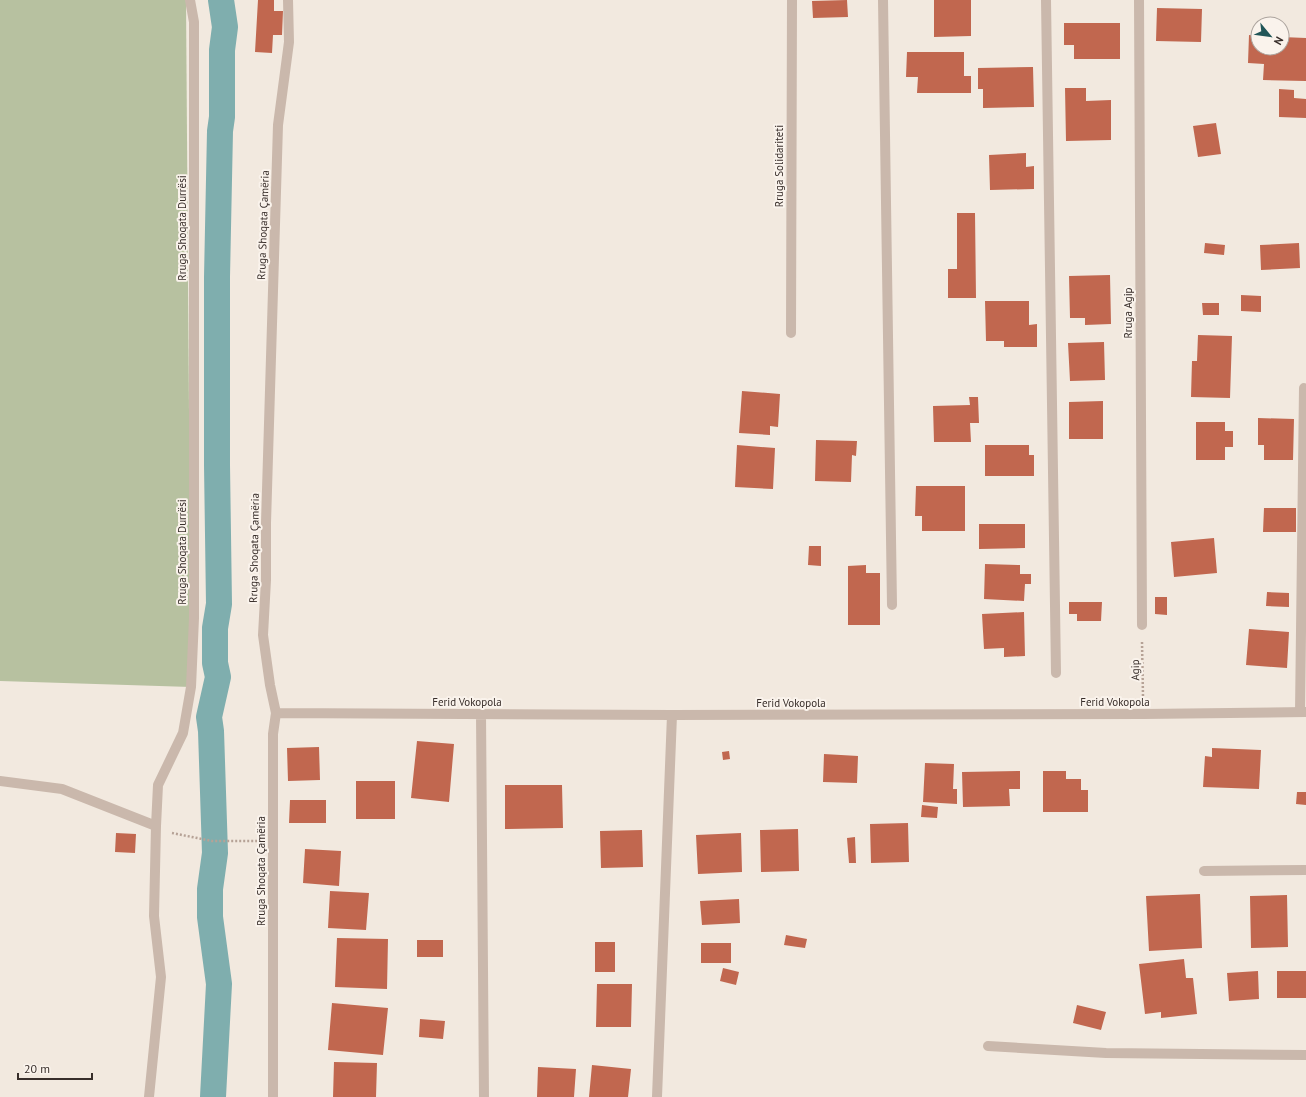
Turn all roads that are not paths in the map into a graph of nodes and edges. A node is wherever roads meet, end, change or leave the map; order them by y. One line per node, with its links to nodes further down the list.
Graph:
1 (190, 0): 17 (street, Rruga Shoqata Durrësi)
2 (288, 0): 13 (street, Rruga Shoqata Çamëria)
3 (792, 0): 7 (street, Rruga Solidariteti)
4 (883, 0): 9 (street)
5 (1046, 0): 11 (street)
6 (1139, 0): 10 (street, Rruga Agip)
7 (791, 333)
8 (1304, 388): 12 (street)
9 (892, 605)
10 (1142, 626)
11 (1056, 673)
12 (1303, 712): 15 (street, Ferid Vokopola)
13 (276, 713): 14 (street, Ferid Vokopola); 23 (street, Rruga Shoqata Çamëria)
14 (481, 714): 15 (street, Ferid Vokopola); 24 (street)
15 (672, 715): 25 (street)
16 (0, 781): 17 (street)
17 (156, 826): 22 (street, Rruga Shoqata Durrësi)
18 (1306, 870): 19 (street)
19 (1204, 872)
20 (988, 1046): 21 (street)
21 (1306, 1055)
22 (149, 1097)
23 (273, 1097)
24 (484, 1097)
25 (657, 1097)

